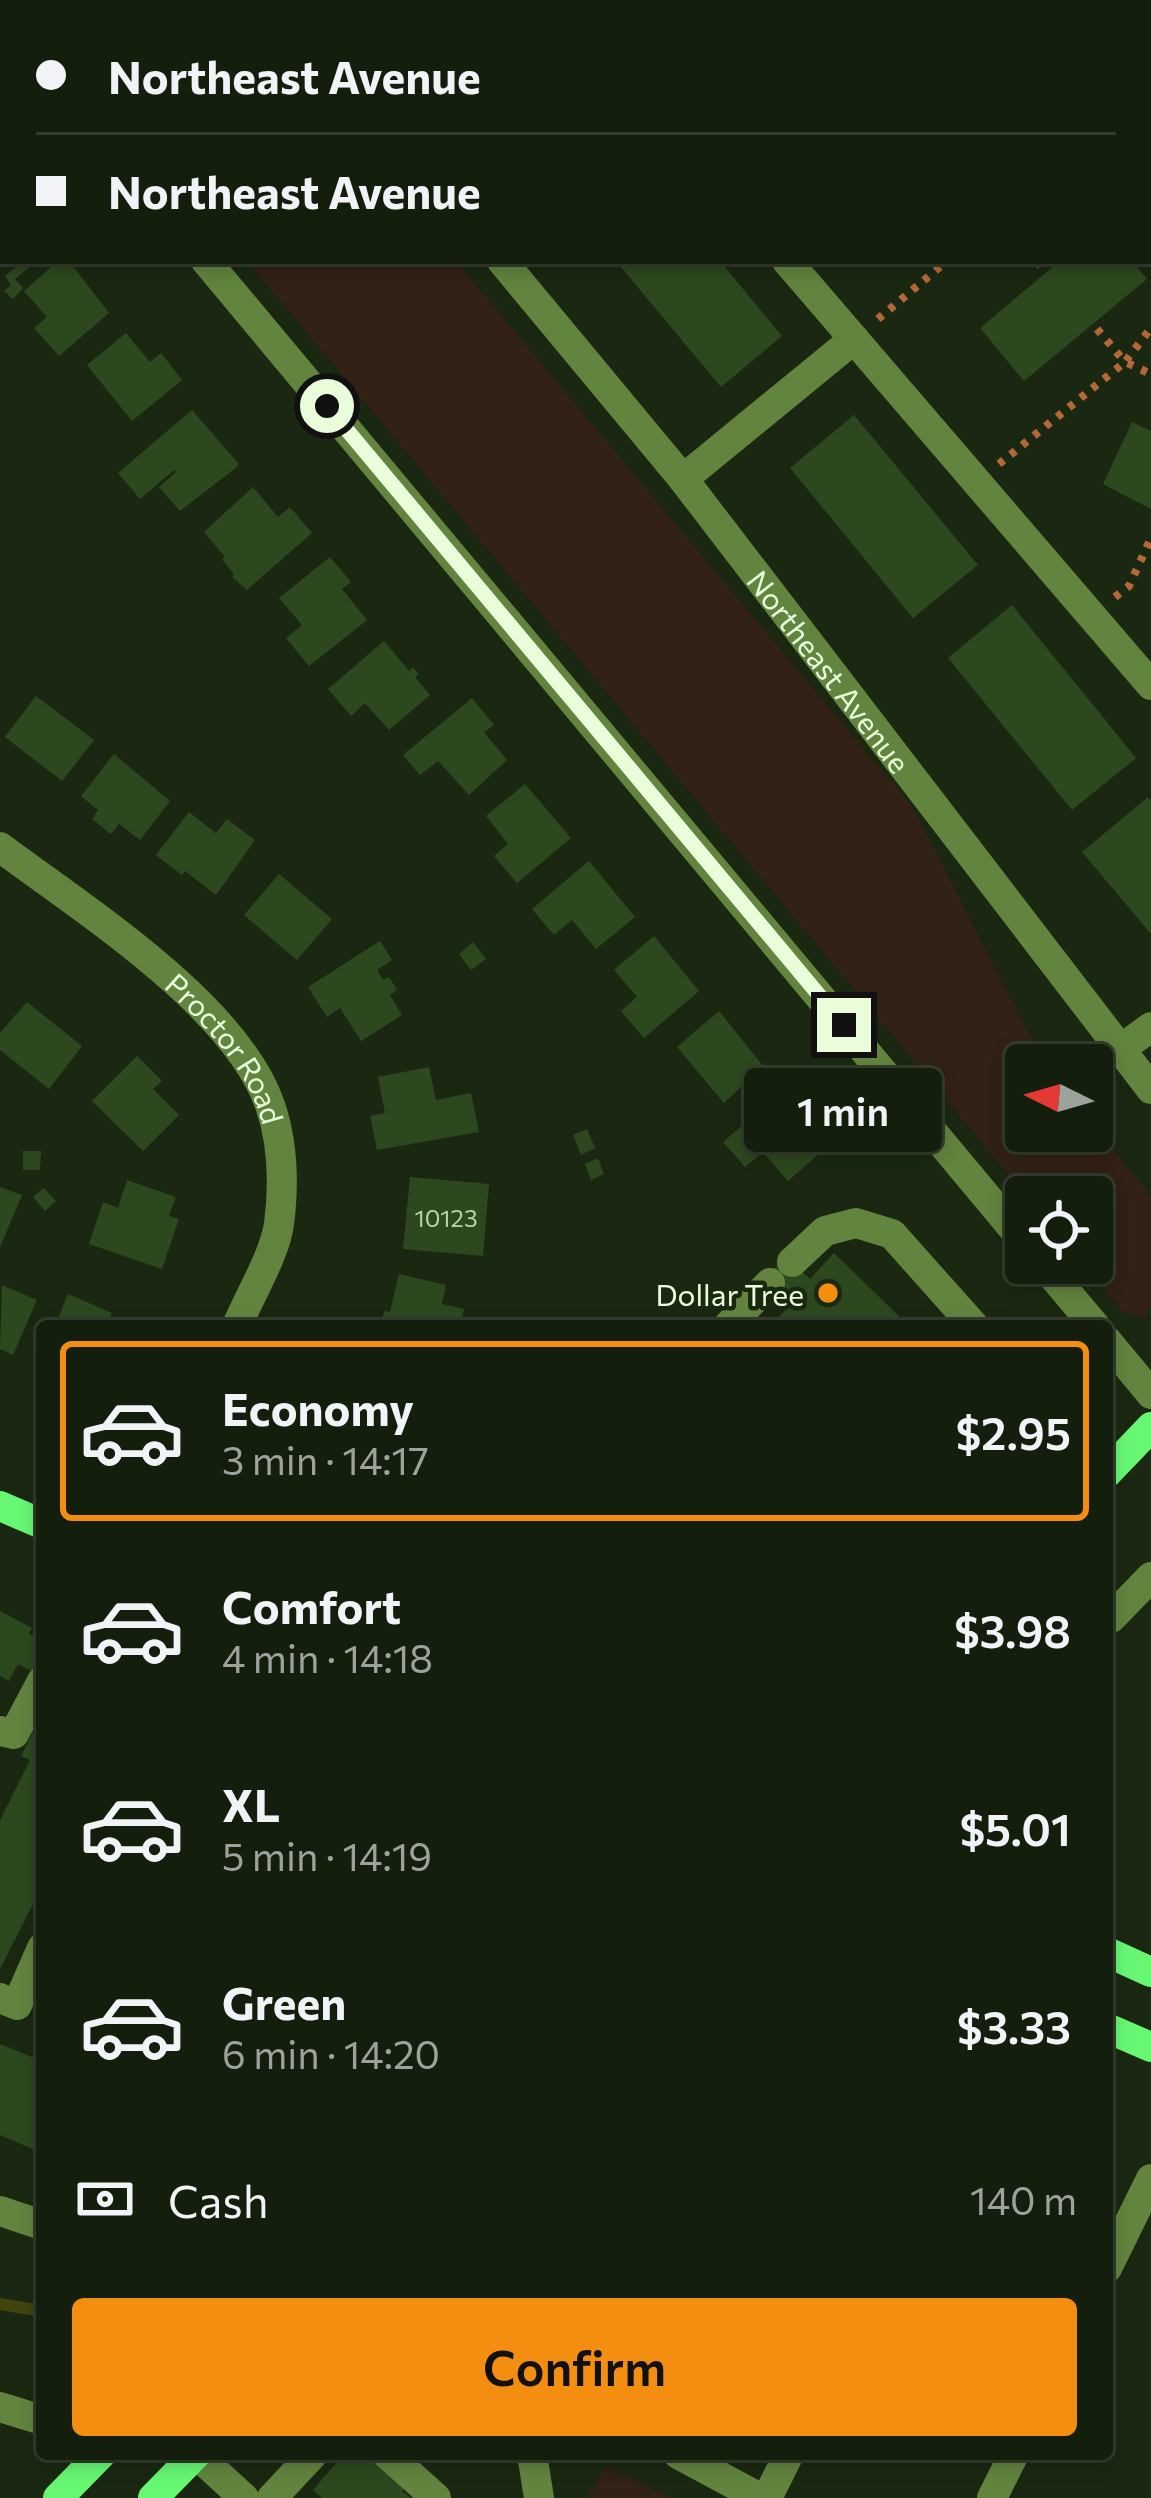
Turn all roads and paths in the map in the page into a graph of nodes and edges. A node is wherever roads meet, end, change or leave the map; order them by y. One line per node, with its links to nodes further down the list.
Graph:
1 (209, 264): 19 (street)
2 (504, 264): 10 (street, Northeast Avenue)
3 (790, 264): 7 (street)
4 (943, 264): 7 (path)
5 (1151, 328): 8 (path)
6 (1097, 329): 8 (path)
7 (854, 339): 10 (street); 11 (street)
8 (1125, 362): 9 (path); 11 (path)
9 (1151, 374)
10 (683, 479): 17 (street, Northeast Avenue)
11 (975, 484): 13 (street)
12 (1151, 538): 13 (path)
13 (1091, 616): 14 (street)
14 (1151, 685)
15 (0, 847): 21 (street, Proctor Road)
16 (1151, 1027): 17 (street)
17 (1120, 1049): 18 (street, Northeast Avenue)
18 (1151, 1089)
19 (1005, 1219)
20 (1059, 1284): 24 (street)
21 (240, 1320)
22 (734, 1320): 23 (street)
23 (969, 1320)
24 (1089, 1320)
25 (1113, 1348): 26 (street)
26 (1151, 1394)
27 (1151, 1426): 28 (main road)
28 (1113, 1467)
29 (0, 1506): 30 (main road)
30 (36, 1521)
31 (1151, 1576): 32 (street)
32 (1113, 1617)
33 (36, 1692): 34 (street)
34 (0, 1731)
35 (1113, 1955): 37 (main road)
36 (36, 1962): 38 (street)
37 (1151, 1972)
38 (0, 1998)
39 (1113, 2037): 40 (main road)
40 (1151, 2047)
41 (1151, 2179): 44 (street)
42 (0, 2211): 43 (street)
43 (36, 2223)
44 (1113, 2256)
45 (0, 2407): 46 (street)
46 (36, 2418)
47 (95, 2460): 56 (main road)
48 (190, 2460): 57 (main road)
49 (203, 2460): 58 (street)
50 (307, 2460): 59 (street)
51 (395, 2460): 60 (street)
52 (533, 2460): 61 (street)
53 (690, 2460): 62 (street)
54 (785, 2460): 62 (street)
55 (1011, 2460): 63 (street)
56 (58, 2498)
57 (153, 2498)
58 (244, 2498)
59 (272, 2498)
60 (436, 2498)
61 (539, 2498)
62 (763, 2498)
63 (992, 2498)

